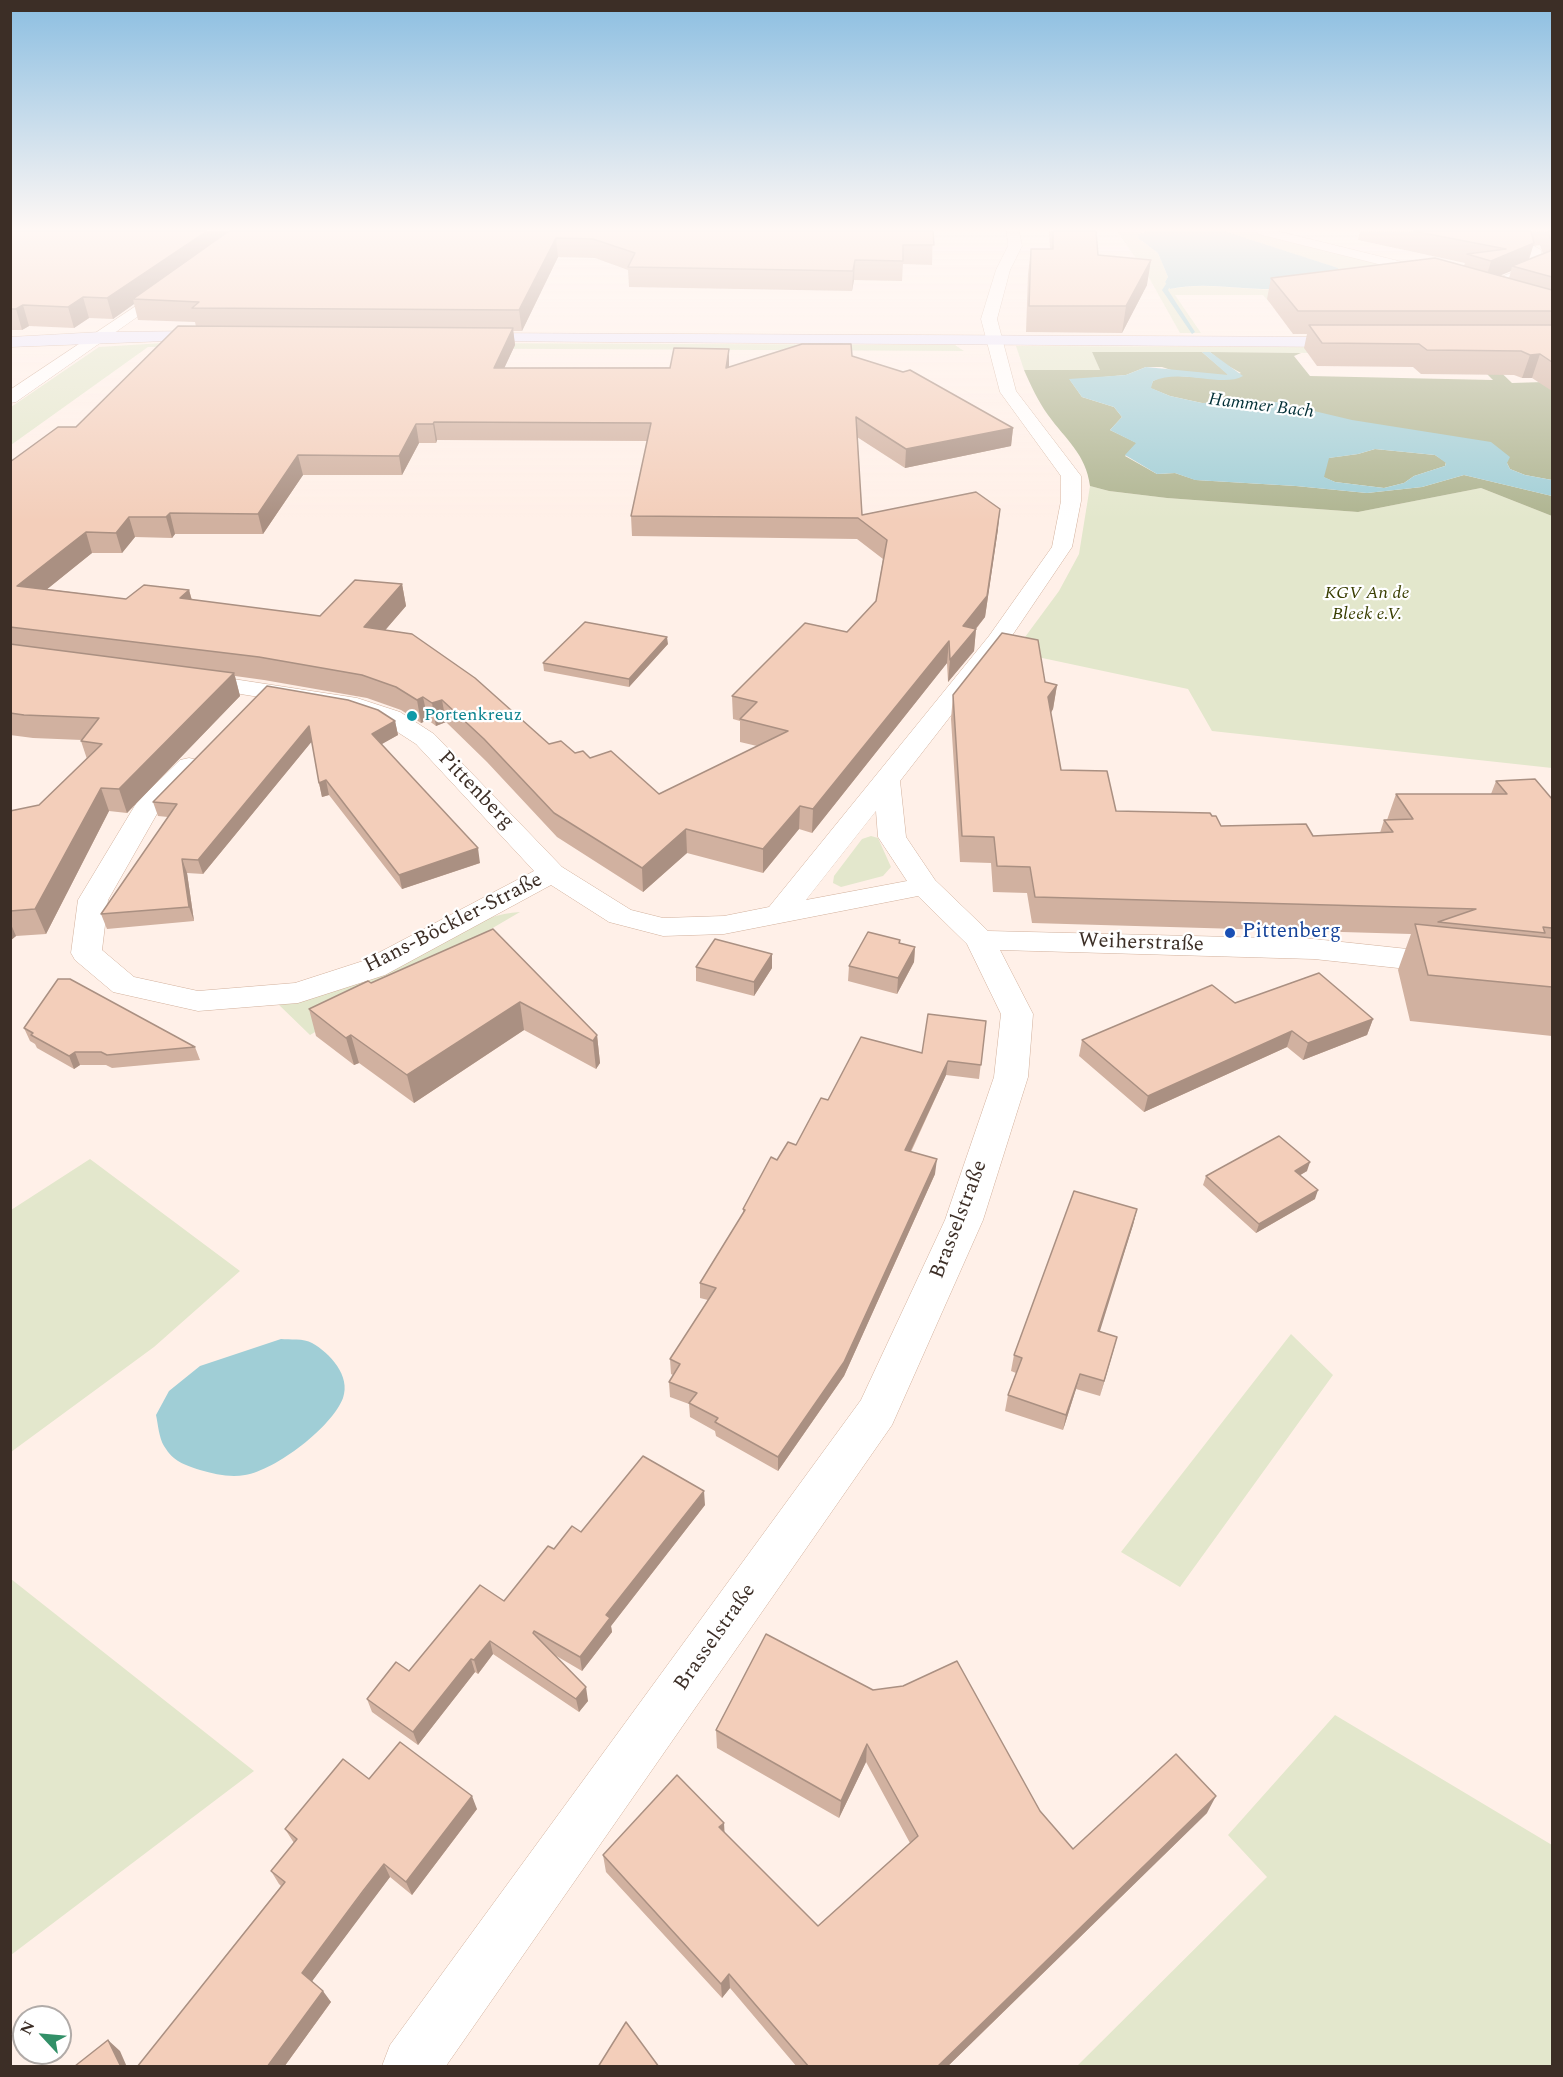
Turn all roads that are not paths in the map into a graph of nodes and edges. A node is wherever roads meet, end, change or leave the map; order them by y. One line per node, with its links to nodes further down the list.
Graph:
1 (114, 328): 4 (street)
2 (992, 328): 6 (street)
3 (234, 336): 4 (main road)
4 (101, 337): 7 (main road); 9 (street)
5 (450, 338): 6 (main road)
6 (994, 341): 8 (main road); 14 (street)
7 (10, 342)
8 (1363, 342)
9 (10, 398)
10 (172, 677): 11 (street, Pittenberg)
11 (264, 689): 12 (street); 15 (street, Pittenberg)
12 (239, 715)
13 (206, 749): 15 (street, Hans-Böckler-Straße)
14 (887, 780): 16 (street, Brasselstraße); 17 (street)
15 (552, 873): 17 (street, Pittenberg)
16 (925, 886): 17 (street, Pittenberg); 18 (street, Brasselstraße)
17 (779, 914)
18 (980, 940): 19 (street, Weiherstraße); 20 (street, Brasselstraße)
19 (1469, 966)
20 (411, 2067)

